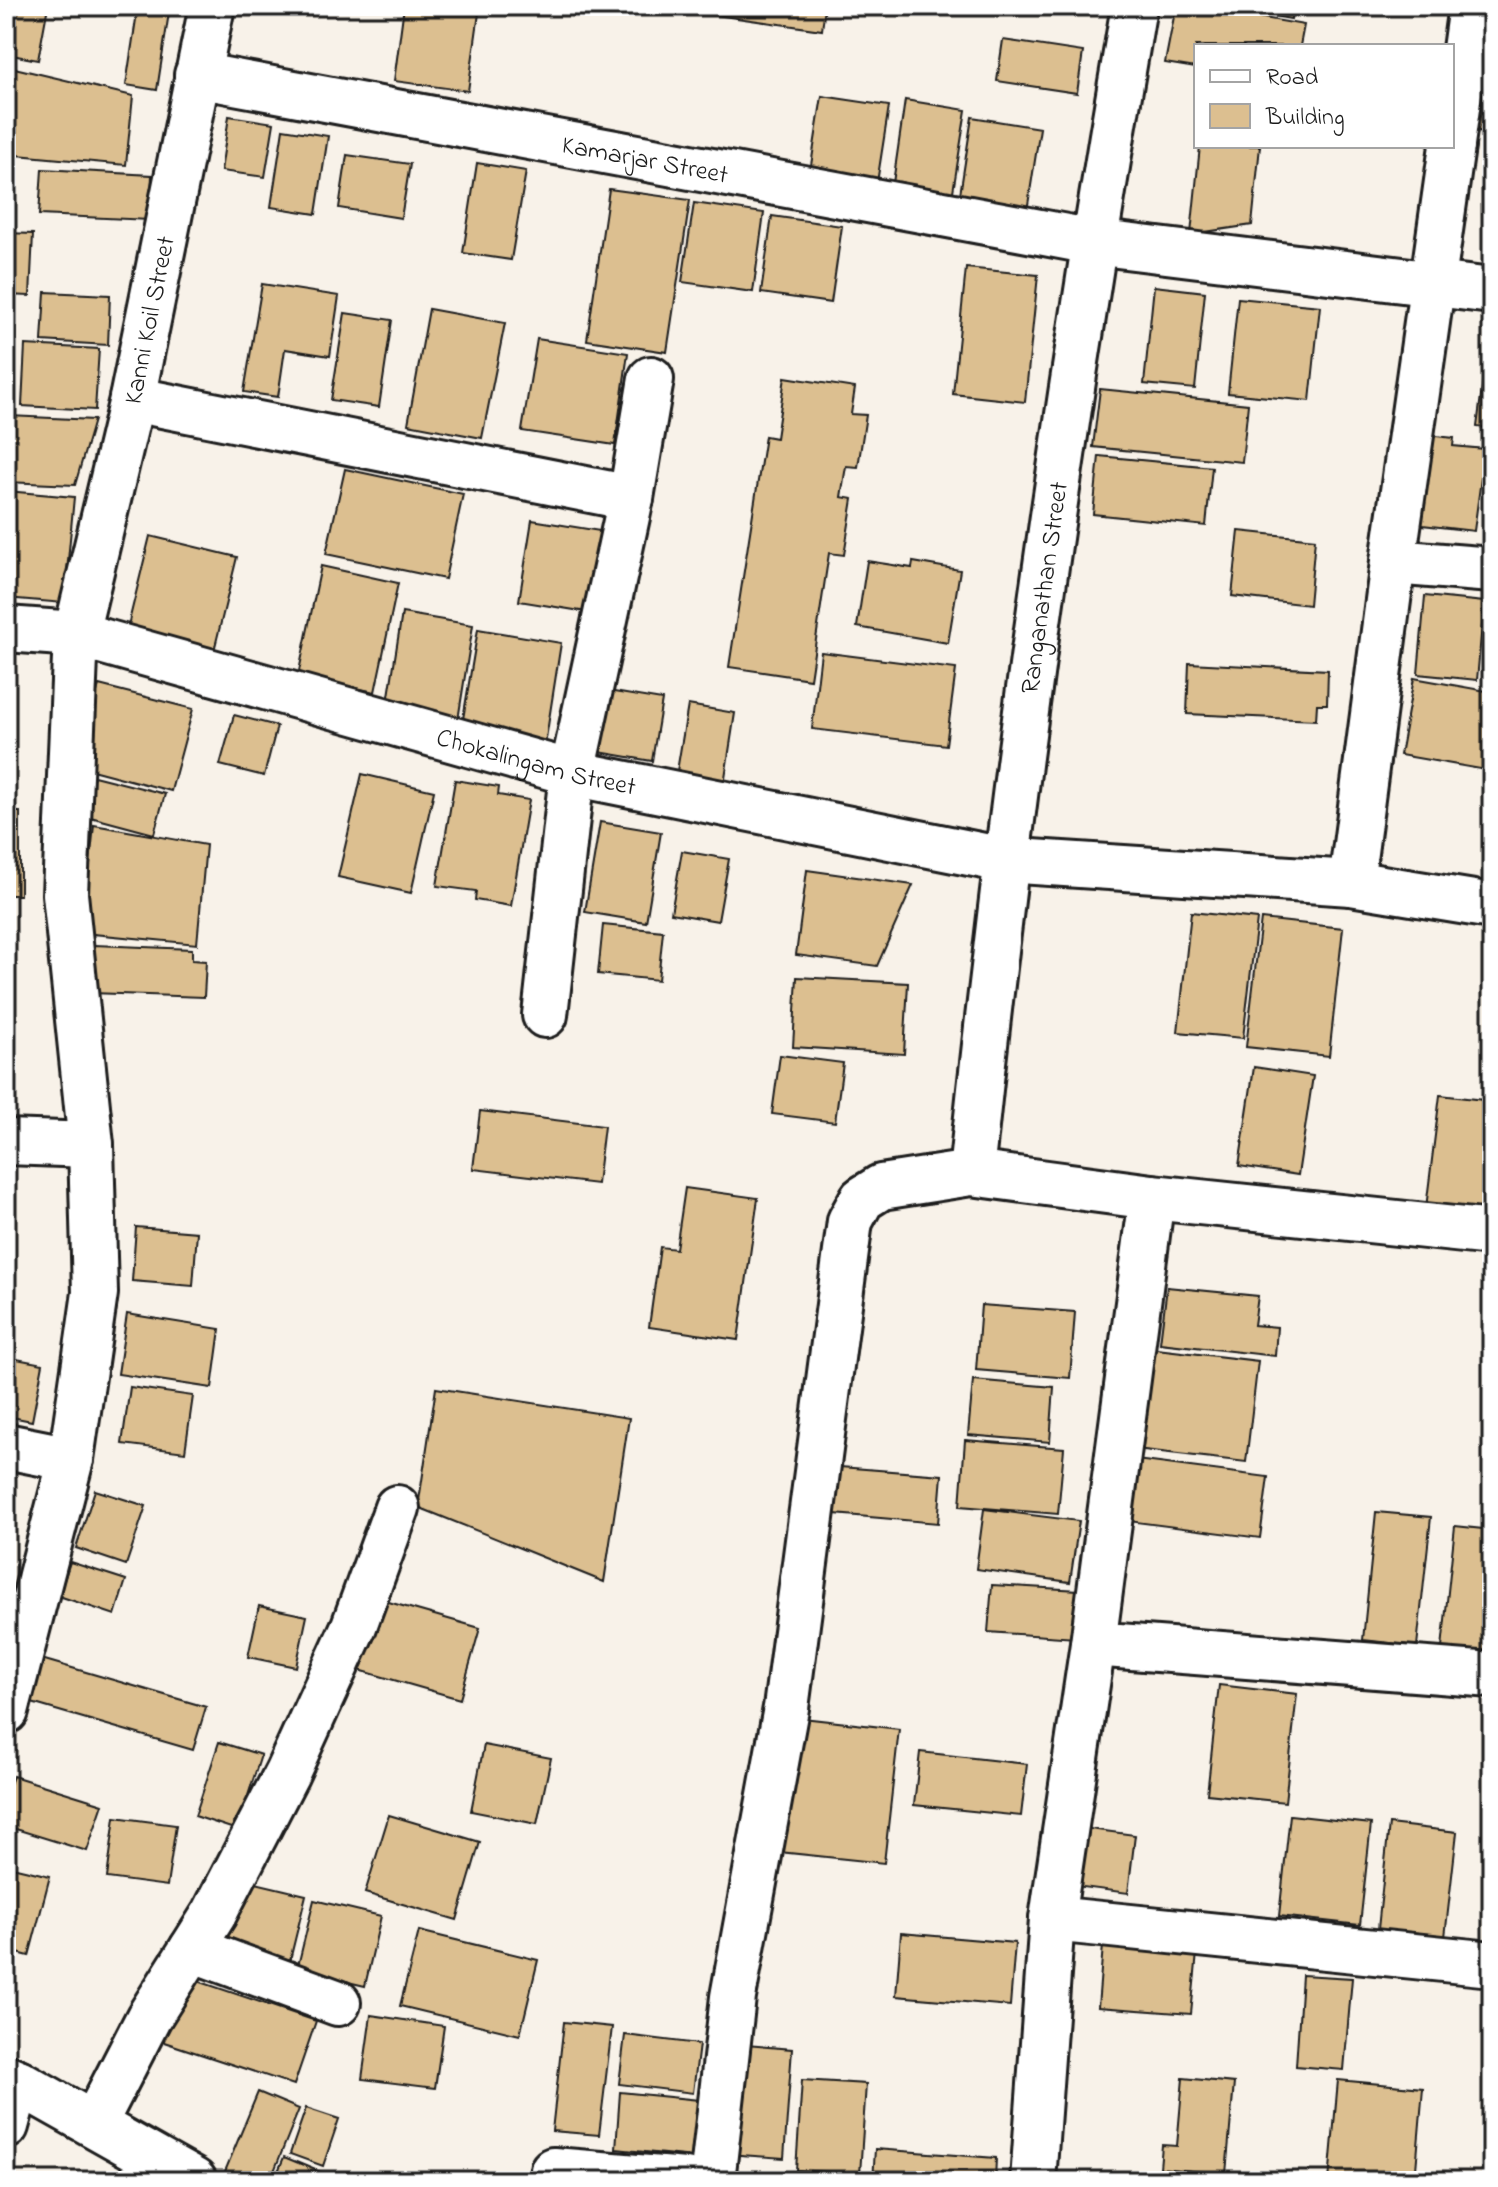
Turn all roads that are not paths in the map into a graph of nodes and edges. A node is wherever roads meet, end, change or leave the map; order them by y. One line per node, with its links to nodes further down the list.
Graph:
1 (212, 6): 4 (street, Kanni Koil Street)
2 (1134, 6): 7 (street, Ranganathan Street)
3 (1471, 6): 5 (street)
4 (197, 75): 7 (street, Kamarjar Street); 11 (street, Kanni Koil Street)
5 (1454, 130)
6 (1452, 148): 8 (street)
7 (1093, 242): 8 (street, Kamarjar Street); 18 (street, Ranganathan Street)
8 (1433, 284): 9 (street, Kamarjar Street); 13 (street)
9 (1492, 291)
10 (651, 379): 12 (street)
11 (132, 399): 12 (street); 16 (street, Kanni Koil Street)
12 (631, 498): 17 (street)
13 (1393, 562): 14 (street); 19 (street)
14 (1492, 570)
15 (6, 629): 16 (street, Chokalingam Street)
16 (76, 634): 17 (street, Chokalingam Street); 23 (street, Kanni Koil Street)
17 (572, 773): 18 (street, Chokalingam Street); 21 (street)
18 (1004, 860): 19 (street, Chokalingam Street); 24 (street, Ranganathan Street)
19 (1351, 883): 20 (street, Chokalingam Street)
20 (1492, 906)
21 (545, 1015)
22 (6, 1142): 23 (street)
23 (91, 1145): 28 (street, Kanni Koil Street)
24 (971, 1173): 25 (street); 43 (street)
25 (1152, 1197): 26 (street); 30 (street)
26 (1492, 1233)
27 (6, 1446): 28 (street)
28 (71, 1459): 32 (street, Kanni Koil Street)
29 (397, 1508): 34 (street)
30 (1093, 1644): 31 (street); 33 (street)
31 (1492, 1675)
32 (6, 1711)
33 (1052, 1919): 35 (street); 44 (street)
34 (192, 1949): 36 (street); 38 (street)
35 (1492, 1964)
36 (338, 2003)
37 (12, 2080): 38 (street); 39 (street)
38 (94, 2124): 41 (street)
39 (6, 2126)
40 (553, 2170): 42 (street)
41 (194, 2181)
42 (685, 2181)
43 (712, 2181)
44 (1033, 2181)

